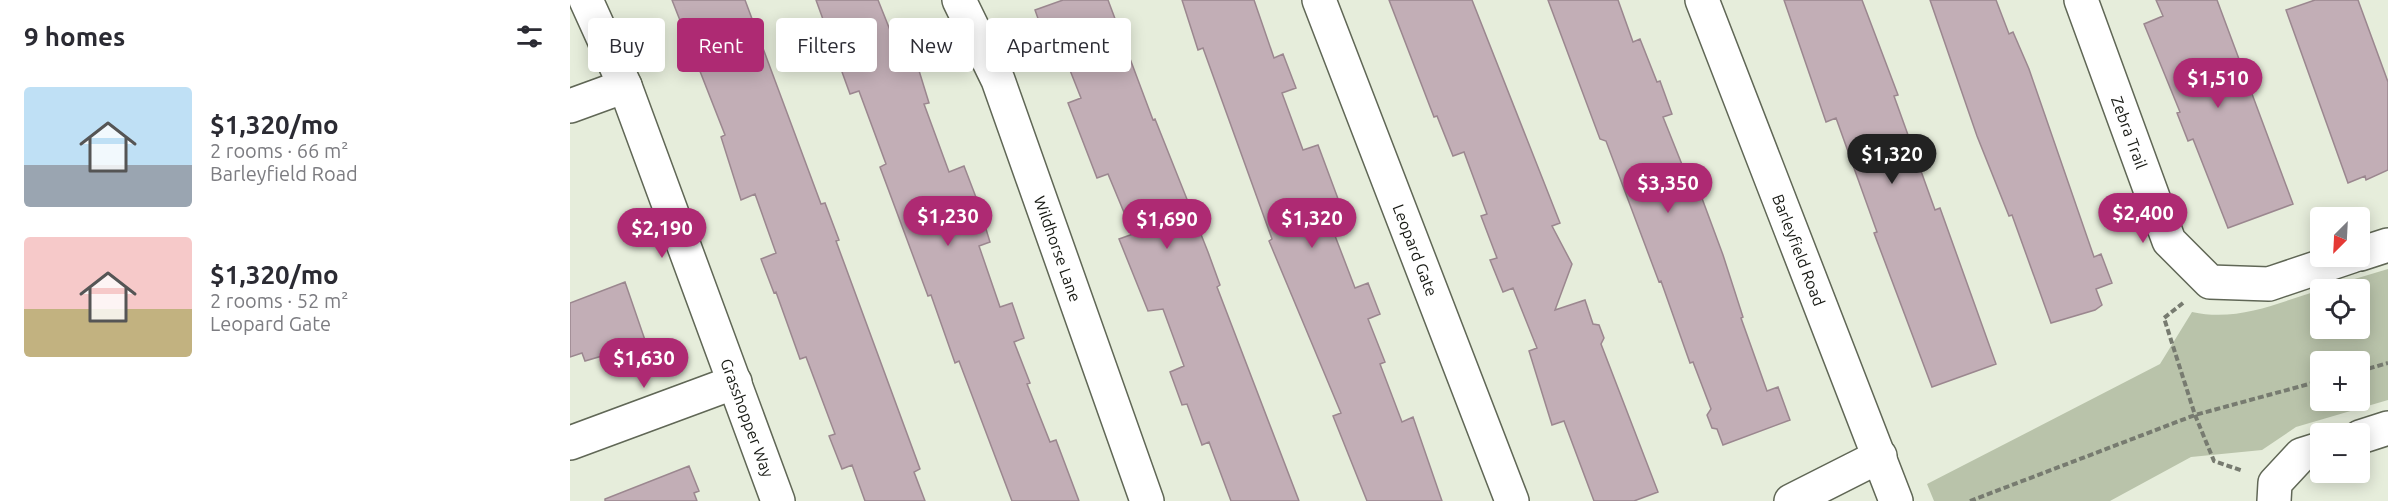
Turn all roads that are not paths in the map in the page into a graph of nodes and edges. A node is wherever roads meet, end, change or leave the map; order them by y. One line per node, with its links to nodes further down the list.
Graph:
1 (586, 0): 6 (street, Grasshopper Way)
2 (959, 0): 19 (street, Wildhorse Lane)
3 (1319, 0): 20 (street, Leopard Gate)
4 (1702, 0): 16 (street, Barleyfield Road)
5 (2081, 0): 10 (street, Zebra Trail)
6 (625, 86): 7 (street); 11 (street, Grasshopper Way)
7 (570, 106)
8 (2388, 245): 9 (street)
9 (2370, 251)
10 (2319, 267)
11 (735, 382): 14 (street); 18 (street, Grasshopper Way)
12 (2388, 428): 13 (street)
13 (2370, 434)
14 (570, 443)
15 (2310, 452): 17 (street)
16 (1880, 456): 21 (street); 22 (street, Barleyfield Road)
17 (2274, 492)
18 (778, 501)
19 (1147, 501)
20 (1512, 501)
21 (1791, 501)
22 (1896, 501)

